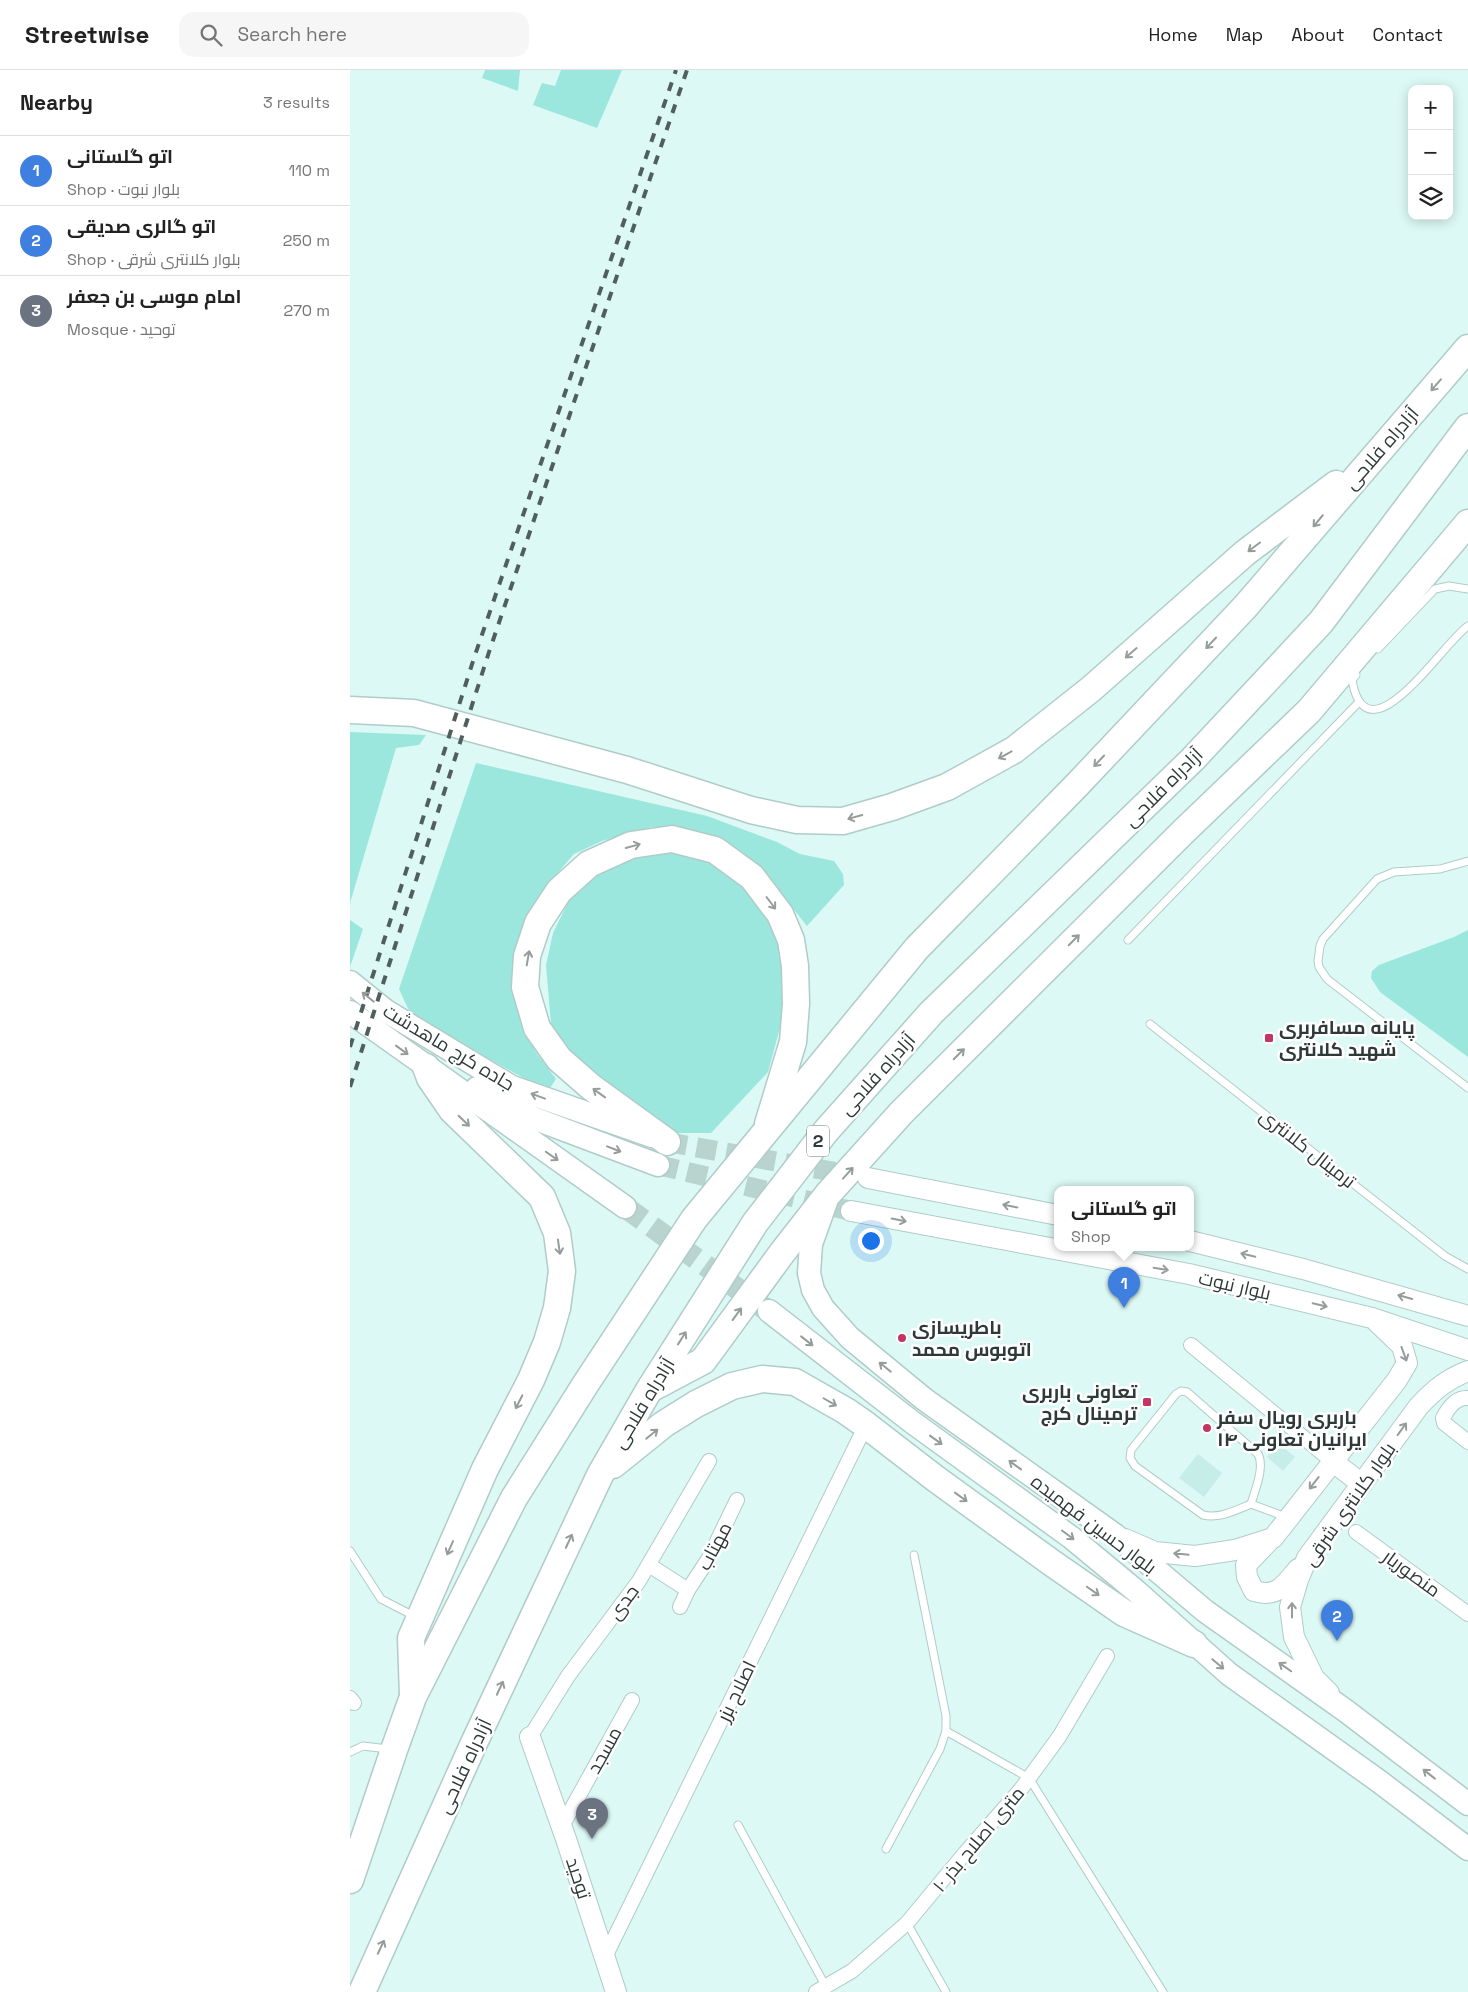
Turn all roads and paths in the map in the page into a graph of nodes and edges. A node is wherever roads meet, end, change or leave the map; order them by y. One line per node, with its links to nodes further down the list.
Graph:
1 (1468, 348): 3 (highway, آزادراه فلاحی / 2, one-way to 3)
2 (1468, 427): 37 (highway, آزادراه فلاحی / 2, one-way to 2)
3 (1376, 453): 10 (highway, one-way to 10); 18 (highway, آزادراه فلاحی / 2, one-way to 18)
4 (1468, 523): 21 (highway, one-way to 4)
5 (1468, 589): 7 (lane)
6 (1468, 626): 9 (lane)
7 (1372, 656)
8 (1361, 669): 9 (lane)
9 (1358, 702): 12 (lane)
10 (350, 710)
11 (1468, 861): 17 (lane)
12 (1128, 940)
13 (350, 982): 19 (main road, جاده کرج ماهدشت, one-way to 13)
14 (350, 1012): 16 (main road, جاده کرج ماهدشت, one-way to 16)
15 (1150, 1024): 28 (lane, ترمینال کلانتری)
16 (426, 1067): 19 (main road, one-way to 19); 22 (main road, جاده کرج ماهدشت, one-way to 22); 58 (highway, one-way to 58)
17 (1468, 1088)
18 (764, 1136): 19 (highway, one-way to 18); 61 (highway, آزادراه فلاحی / 2)
19 (662, 1154)
20 (868, 1178): 24 (street, one-way to 20)
21 (828, 1194): 37 (highway, one-way to 21); 49 (main road, بلوار حسین فهمیده, one-way to 21)
22 (625, 1207)
23 (851, 1211): 26 (street, بلوار نبوت, one-way to 26)
24 (1054, 1214)
25 (1194, 1242): 30 (street, بلوار نبوت, one-way to 25)
26 (1054, 1249)
27 (1066, 1251): 33 (street, بلوار نبوت, one-way to 33)
28 (1468, 1268)
29 (1468, 1300): 30 (street)
30 (1439, 1307): 32 (street, بلوار نبوت)
31 (769, 1311): 59 (main road, بلوار حسین فهمیده, one-way to 59)
32 (1468, 1316)
33 (1372, 1318): 35 (street, بلوار نبوت); 42 (street, بلوار کلانتری شرقی, one-way to 42)
34 (1191, 1345): 42 (street)
35 (1468, 1350)
36 (1468, 1370): 44 (street, بلوار کلانتری شرقی, one-way to 36)
37 (649, 1390): 43 (highway, آزادراه فلاحی / 2)
38 (1468, 1398): 40 (street)
39 (866, 1425): 43 (highway, one-way to 39); 59 (highway, one-way to 59); 76 (street, اصلاح بزر)
40 (1468, 1442)
41 (709, 1461): 54 (street, جدی)
42 (1332, 1461): 44 (street); 47 (street, بلوار کلانتری شرقی, one-way to 47)
43 (600, 1475): 78 (highway, آزادراه فلاحی / 2, one-way to 43)
44 (1362, 1484): 53 (street, بلوار کلانتری شرقی)
45 (737, 1500): 55 (street, مهتاب)
46 (1251, 1504): 46 (lane); 47 (lane)
47 (1287, 1518): 50 (street, بلوار کلانتری شرقی)
48 (1356, 1532): 57 (street, منصوریار)
49 (1115, 1534): 50 (street, one-way to 49); 63 (main road, بلوار حسین فهمیده, one-way to 49)
50 (1273, 1538): 53 (street, بلوار کلانتری شرقی)
51 (350, 1551): 58 (lane)
52 (914, 1555): 64 (lane)
53 (1307, 1558): 63 (street, بلوار کلانتری شرقی, one-way to 53)
54 (649, 1565): 55 (street, مهتاب); 65 (street, جدی)
55 (688, 1590): 56 (street, مهتاب)
56 (680, 1607)
57 (1468, 1614)
58 (419, 1619): 61 (highway)
59 (1194, 1644): 73 (main road, بلوار حسین فهمیده, one-way to 73)
60 (1107, 1656): 68 (street, ۱۰ متری اصلاح بذر)
61 (413, 1697): 66 (highway, آزادراه فلاحی / 2)
62 (632, 1700): 71 (street, مسجد)
63 (1346, 1710): 69 (main road, بلوار حسین فهمیده, one-way to 63)
64 (946, 1730): 68 (lane); 72 (lane)
65 (530, 1737): 71 (street, توحید)
66 (394, 1750): 67 (lane); 74 (highway, آزادراه فلاحی / 2)
67 (350, 1752)
68 (1029, 1778): 75 (street, ۱۰ متری اصلاح بذر); 81 (lane)
69 (1468, 1804)
70 (738, 1824): 77 (lane)
71 (562, 1826): 76 (street, توحید)
72 (886, 1848)
73 (1468, 1849)
74 (350, 1880)
75 (907, 1923): 77 (street, ۱۰ متری اصلاح بذر); 80 (lane)
76 (605, 1957): 79 (street, توحید)
77 (823, 1990)
78 (362, 1992)
79 (616, 1992)
80 (946, 1992)
81 (1163, 1992)

